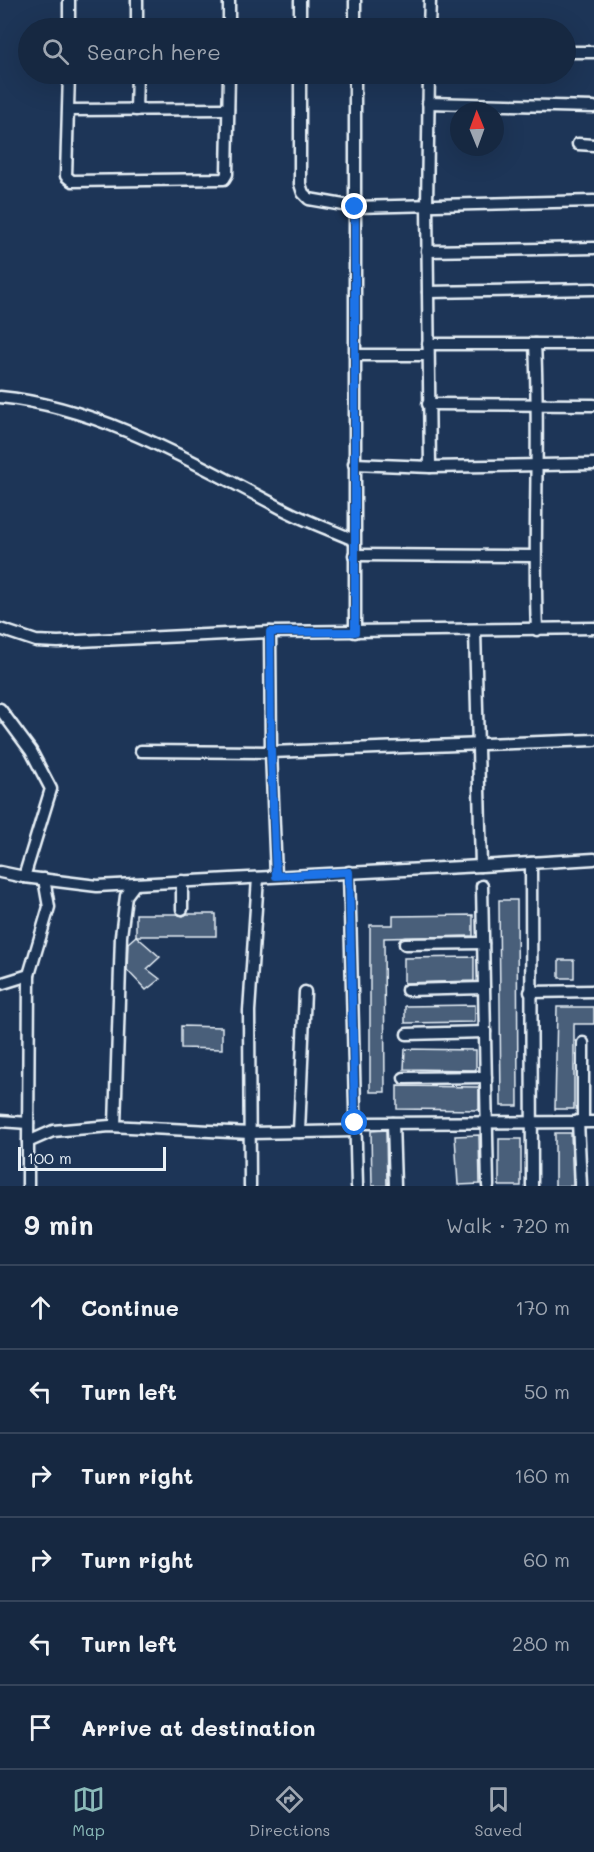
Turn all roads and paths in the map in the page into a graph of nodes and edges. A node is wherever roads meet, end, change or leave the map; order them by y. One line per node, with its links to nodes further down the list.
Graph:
1 (69, 0): 7 (street)
2 (137, 0): 8 (street)
3 (230, 0): 9 (street)
4 (300, 0): 10 (street)
5 (355, 0): 11 (street)
6 (430, 0): 12 (street)
7 (69, 18)
8 (137, 18)
9 (230, 18)
10 (300, 18)
11 (355, 18)
12 (429, 18)
13 (576, 52): 14 (street)
14 (594, 52)
15 (69, 84): 24 (street)
16 (136, 84): 25 (street)
17 (229, 84): 23 (street)
18 (300, 84): 30 (street)
19 (355, 84): 30 (street)
20 (429, 84): 21 (street)
21 (428, 104): 22 (street); 29 (street)
22 (594, 107)
23 (228, 109): 24 (street); 25 (street)
24 (69, 110): 25 (street)
25 (136, 110)
26 (578, 144): 27 (street)
27 (594, 145)
28 (594, 201): 29 (street)
29 (427, 205): 30 (street); 32 (street)
30 (355, 207): 38 (street)
31 (594, 248): 32 (street)
32 (427, 251): 34 (street)
33 (594, 289): 34 (street)
34 (428, 292): 37 (street)
35 (535, 344): 36 (street); 37 (street); 41 (street)
36 (594, 344)
37 (428, 350): 38 (street); 40 (street)
38 (355, 355): 43 (street)
39 (0, 397): 47 (street)
40 (428, 404): 41 (street); 46 (street)
41 (538, 405): 42 (street); 45 (street)
42 (594, 405)
43 (354, 464): 46 (street); 47 (street)
44 (594, 464): 45 (street)
45 (536, 465): 46 (street); 49 (street)
46 (429, 467)
47 (354, 540): 48 (street)
48 (354, 555): 49 (street); 55 (street)
49 (534, 556): 53 (street)
50 (594, 628): 53 (street)
51 (0, 629): 54 (street)
52 (475, 630): 53 (street); 55 (street); 58 (street)
53 (537, 630)
54 (270, 632): 55 (street); 60 (street)
55 (355, 632)
56 (0, 709): 67 (street)
57 (594, 740): 58 (street)
58 (477, 746): 60 (street); 63 (street)
59 (141, 752): 60 (street)
60 (271, 752): 66 (street)
61 (594, 859): 62 (street)
62 (531, 863): 63 (street); 82 (street)
63 (481, 866): 65 (street)
64 (0, 872): 67 (street)
65 (349, 872): 66 (street); 97 (street)
66 (276, 876): 68 (street)
67 (24, 877): 69 (street)
68 (258, 878): 70 (street); 98 (street)
69 (44, 879): 71 (street); 76 (street)
70 (182, 881): 71 (street); 73 (street)
71 (135, 884): 96 (street)
72 (482, 886): 74 (street)
73 (182, 909)
74 (483, 943): 75 (street); 78 (street)
75 (405, 944)
76 (29, 975): 77 (street); 93 (street)
77 (0, 984)
78 (484, 988): 79 (street); 83 (street)
79 (407, 990)
80 (594, 991): 82 (street)
81 (305, 992): 99 (street)
82 (530, 992): 91 (street)
83 (485, 1032): 84 (street); 87 (street)
84 (407, 1034)
85 (582, 1043): 86 (street)
86 (588, 1074): 92 (street)
87 (486, 1077): 88 (street); 90 (street)
88 (404, 1078)
89 (0, 1121): 93 (street)
90 (487, 1121): 91 (street); 95 (street); 105 (street)
91 (530, 1121): 92 (street); 106 (street)
92 (585, 1121): 107 (street)
93 (28, 1123): 100 (street)
94 (366, 1123): 95 (street)
95 (393, 1123): 104 (street)
96 (115, 1126): 98 (street); 100 (street)
97 (356, 1131): 99 (street); 103 (street)
98 (250, 1132): 99 (street); 102 (street)
99 (299, 1132)
100 (28, 1142): 101 (street)
101 (28, 1186)
102 (250, 1186)
103 (357, 1186)
104 (395, 1186)
105 (488, 1186)
106 (532, 1186)
107 (581, 1186)

